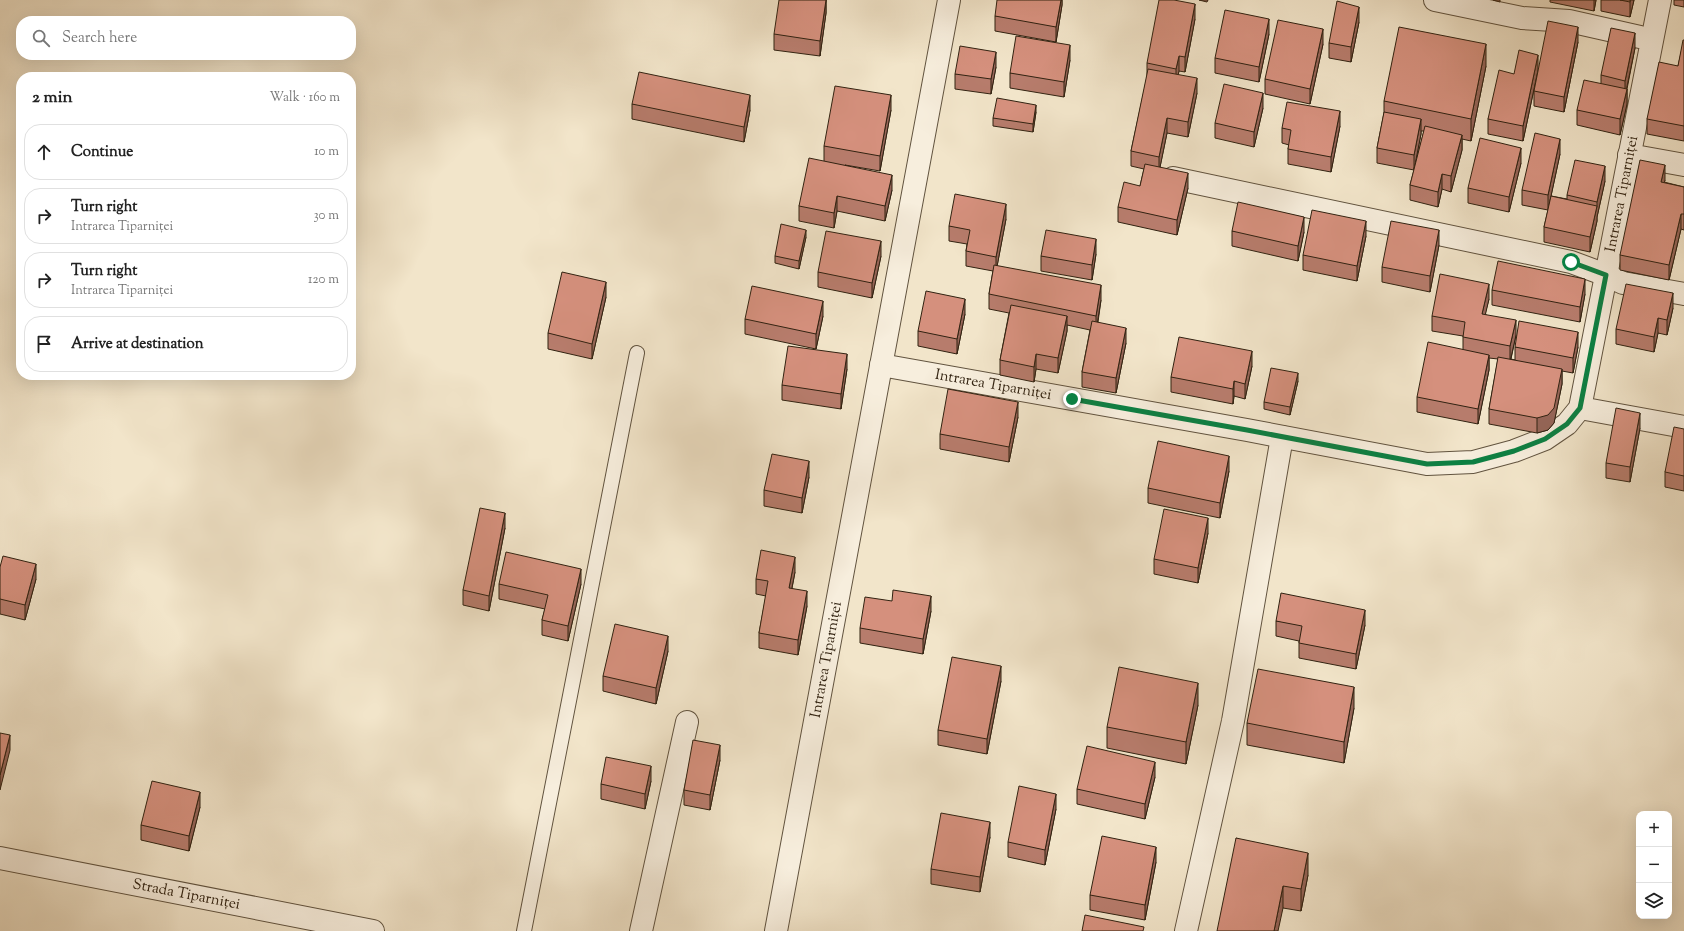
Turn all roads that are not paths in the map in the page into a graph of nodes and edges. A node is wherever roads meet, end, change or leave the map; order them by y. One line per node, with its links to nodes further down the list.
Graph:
1 (949, 0): 11 (street, Intrarea Tiparniței)
2 (1435, 0): 4 (street)
3 (1660, 0): 4 (street, Intrarea Tiparniței)
4 (1652, 40): 5 (street, Intrarea Tiparniței)
5 (1629, 155): 6 (street); 8 (street, Intrarea Tiparniței)
6 (1684, 165)
7 (1173, 178): 8 (street)
8 (1606, 275): 9 (street); 12 (street, Intrarea Tiparniței)
9 (1684, 294)
10 (637, 353): 19 (lane)
11 (881, 365): 14 (street, Intrarea Tiparniței); 21 (street, Intrarea Tiparniței)
12 (1580, 408): 13 (street); 14 (street, Intrarea Tiparniței)
13 (1684, 427)
14 (1282, 437): 22 (street)
15 (687, 722): 20 (street)
16 (0, 858): 17 (street, Strada Tiparniței)
17 (292, 923): 18 (street, Strada Tiparniței)
18 (373, 931)
19 (524, 931)
20 (641, 931)
21 (776, 931)
22 (1186, 931)

